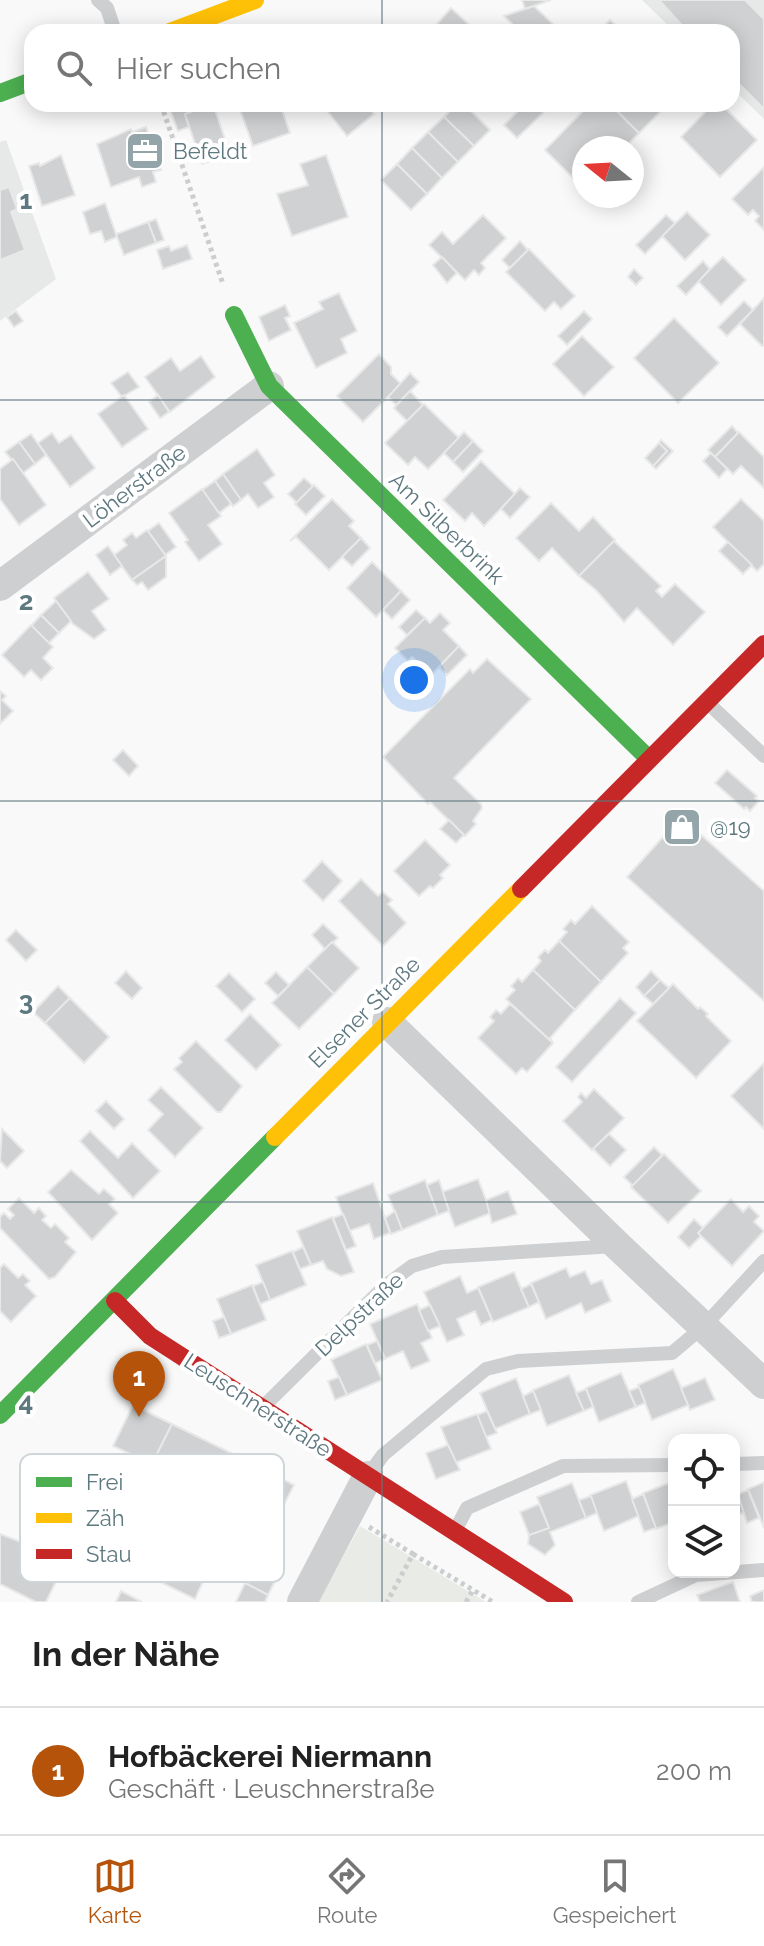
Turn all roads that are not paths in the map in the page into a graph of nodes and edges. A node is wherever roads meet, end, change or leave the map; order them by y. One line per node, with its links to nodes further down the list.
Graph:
1 (98, 0): 3 (lane)
2 (255, 0): 4 (street)
3 (112, 24)
4 (191, 24)
5 (24, 84): 6 (street)
6 (0, 93)
7 (234, 315): 8 (street, Am Silberbrink)
8 (269, 386): 9 (street, Löherstraße); 13 (street, Am Silberbrink)
9 (0, 586)
10 (764, 644): 11 (street, Elsener Straße)
11 (706, 701): 12 (lane); 13 (street, Elsener Straße)
12 (764, 756)
13 (649, 759): 14 (street, Elsener Straße)
14 (387, 1022): 15 (street); 17 (street, Elsener Straße)
15 (618, 1246): 18 (street); 20 (lane, Delpstraße)
16 (764, 1261): 18 (lane)
17 (115, 1301): 20 (street, Leuschnerstraße); 21 (street, Elsener Straße)
18 (704, 1326): 19 (street); 25 (lane)
19 (764, 1384)
20 (262, 1408): 25 (street, Leuschnerstraße)
21 (0, 1415)
22 (764, 1463): 23 (lane)
23 (740, 1464)
24 (668, 1465): 26 (lane)
25 (368, 1476): 26 (street, Leuschnerstraße); 28 (street)
26 (455, 1530): 29 (street, Leuschnerstraße)
27 (764, 1570): 30 (lane)
28 (302, 1602)
29 (564, 1602)
30 (638, 1602)

